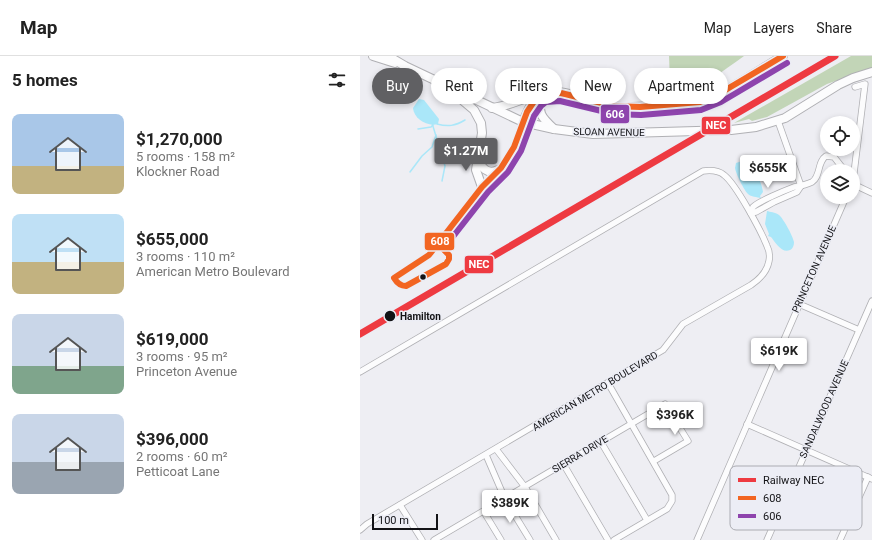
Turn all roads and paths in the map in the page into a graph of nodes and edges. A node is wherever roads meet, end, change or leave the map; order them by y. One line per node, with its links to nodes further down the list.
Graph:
1 (373, 56): 4 (main road, SLOAN AVENUE)
2 (388, 56): 4 (main road, SLOAN AVENUE)
3 (783, 56): 8 (main road)
4 (405, 66): 6 (main road, SLOAN AVENUE)
5 (872, 72): 15 (main road, SLOAN AVENUE)
6 (431, 79)
7 (855, 87): 22 (street)
8 (562, 93)
9 (467, 104): 18 (main road)
10 (483, 104): 14 (main road, SLOAN AVENUE)
11 (511, 104): 14 (main road)
12 (532, 104): 16 (main road)
13 (540, 104): 17 (main road)
14 (492, 108): 16 (main road, SLOAN AVENUE)
15 (778, 121): 17 (main road, SLOAN AVENUE); 24 (street)
16 (523, 122): 17 (main road, SLOAN AVENUE); 23 (street)
17 (554, 130)
18 (478, 155): 23 (main road); 25 (main road)
19 (820, 164): 21 (street)
20 (820, 164): 24 (street)
21 (840, 164)
22 (855, 164)
23 (498, 170): 25 (street)
24 (801, 186): 30 (street)
25 (482, 187): 29 (street)
26 (860, 187): 27 (street)
27 (872, 193)
28 (843, 204): 32 (street, PRINCETON AVENUE)
29 (466, 208)
30 (750, 213): 34 (street, AMERICAN METRO BOULEVARD); 35 (street, AMERICAN METRO BOULEVARD)
31 (872, 301): 33 (street, SANDALWOOD AVENUE)
32 (799, 304): 33 (street); 37 (street, PRINCETON AVENUE)
33 (859, 330): 40 (street, SANDALWOOD AVENUE)
34 (360, 372)
35 (608, 383): 36 (street); 39 (street, AMERICAN METRO BOULEVARD)
36 (631, 424): 38 (street, SIERRA DRIVE); 42 (street); 42 (street, SIERRA DRIVE)
37 (747, 424): 40 (street); 63 (street, PRINCETON AVENUE)
38 (601, 442): 43 (street, SIERRA DRIVE); 52 (street)
39 (496, 449): 41 (street, AMERICAN METRO BOULEVARD); 47 (street)
40 (806, 450): 44 (street, SANDALWOOD AVENUE); 45 (street)
41 (486, 455): 49 (street); 50 (street, AMERICAN METRO BOULEVARD)
42 (654, 461): 52 (street)
43 (564, 465): 47 (street, SIERRA DRIVE); 61 (street)
44 (799, 466)
45 (843, 466)
46 (870, 478): 48 (street)
47 (525, 487): 49 (street, SIERRA DRIVE); 60 (street)
48 (862, 495)
49 (505, 498): 51 (street, SIERRA DRIVE); 59 (street)
50 (400, 505): 53 (street, AMERICAN METRO BOULEVARD); 56 (street)
51 (484, 512): 57 (street, SIERRA DRIVE); 58 (street)
52 (647, 520): 62 (street)
53 (360, 530)
54 (771, 530): 64 (street, SANDALWOOD AVENUE)
55 (845, 530): 65 (street)
56 (422, 540)
57 (434, 540)
58 (501, 540)
59 (530, 540)
60 (556, 540)
61 (608, 540)
62 (614, 540)
63 (697, 540)
64 (767, 540)
65 (840, 540)

